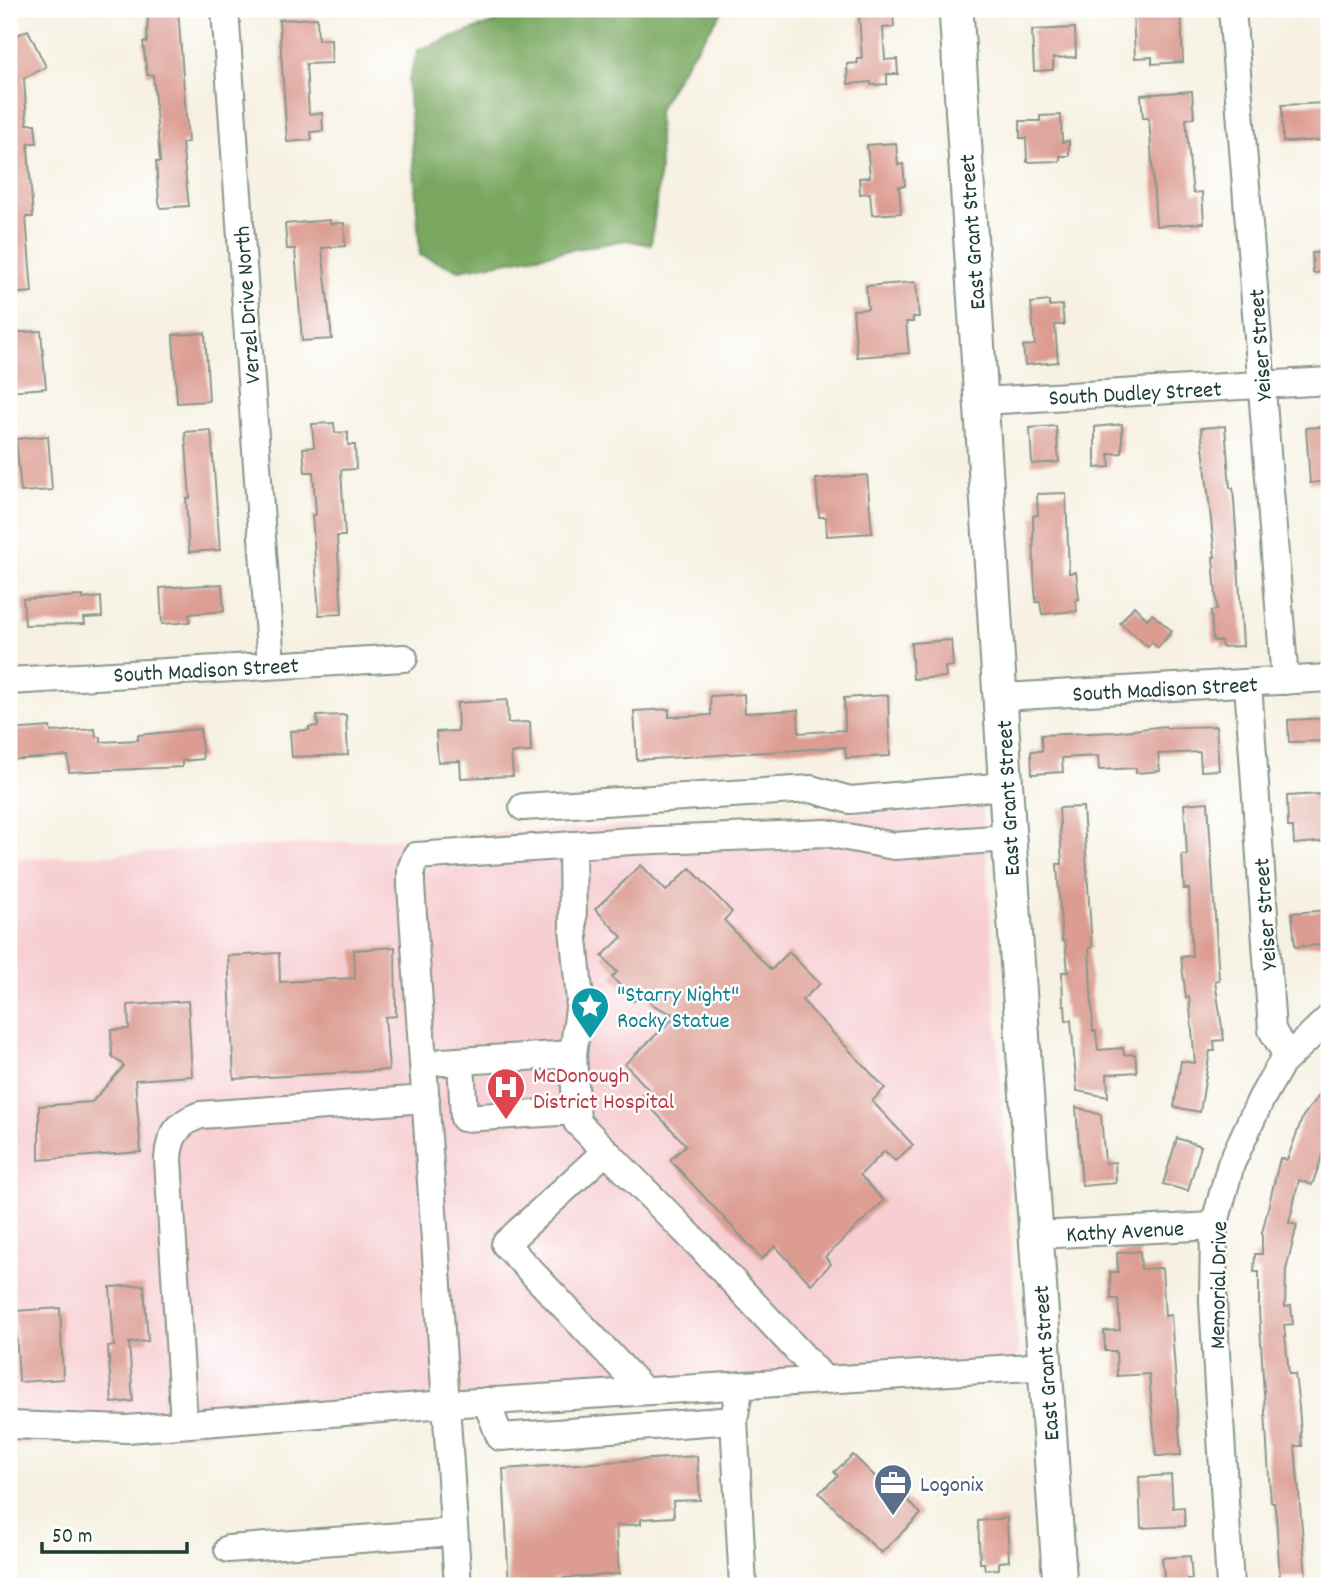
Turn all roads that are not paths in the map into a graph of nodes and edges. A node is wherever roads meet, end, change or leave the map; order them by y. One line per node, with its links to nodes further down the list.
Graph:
1 (225, 9): 8 (street, Verzel Drive North)
2 (956, 9): 6 (main road, East Grant Street)
3 (1232, 9): 5 (street, Yeiser Street)
4 (1329, 381): 5 (street, South Dudley Street)
5 (1262, 385): 6 (street, South Dudley Street); 11 (street, Yeiser Street)
6 (982, 401): 13 (main road, East Grant Street)
7 (404, 658): 8 (street, South Madison Street)
8 (271, 665): 10 (street, South Madison Street)
9 (1329, 678): 11 (street, South Madison Street)
10 (9, 681)
11 (1285, 681): 12 (street, South Madison Street)
12 (1248, 683): 13 (street, South Madison Street); 20 (street, Yeiser Street)
13 (1002, 697): 14 (main road, East Grant Street)
14 (1006, 786): 15 (street); 16 (main road, East Grant Street)
15 (523, 807)
16 (1009, 838): 17 (street); 27 (main road, East Grant Street)
17 (572, 845): 19 (street); 22 (street)
18 (1329, 1018): 20 (street, Memorial Drive)
19 (573, 1054): 21 (street); 24 (street)
20 (1288, 1057): 26 (street, Memorial Drive)
21 (461, 1061): 22 (street); 24 (street)
22 (423, 1063): 23 (street)
23 (426, 1099): 33 (street); 35 (street)
24 (576, 1111): 25 (street)
25 (606, 1151): 29 (street); 31 (street)
26 (1214, 1226): 27 (street, Kathy Avenue); 42 (street, Memorial Drive)
27 (1036, 1235): 28 (main road, East Grant Street)
28 (1046, 1366): 29 (street); 41 (main road, East Grant Street)
29 (825, 1380): 30 (street)
30 (740, 1385): 31 (street); 34 (street)
31 (644, 1391): 32 (street)
32 (486, 1401): 33 (street); 34 (street)
33 (446, 1404): 35 (street); 37 (street)
34 (734, 1420): 40 (street)
35 (184, 1424): 36 (street)
36 (9, 1425)
37 (454, 1532): 38 (street); 39 (street)
38 (228, 1549)
39 (458, 1586)
40 (743, 1586)
41 (1060, 1586)
42 (1230, 1586)

